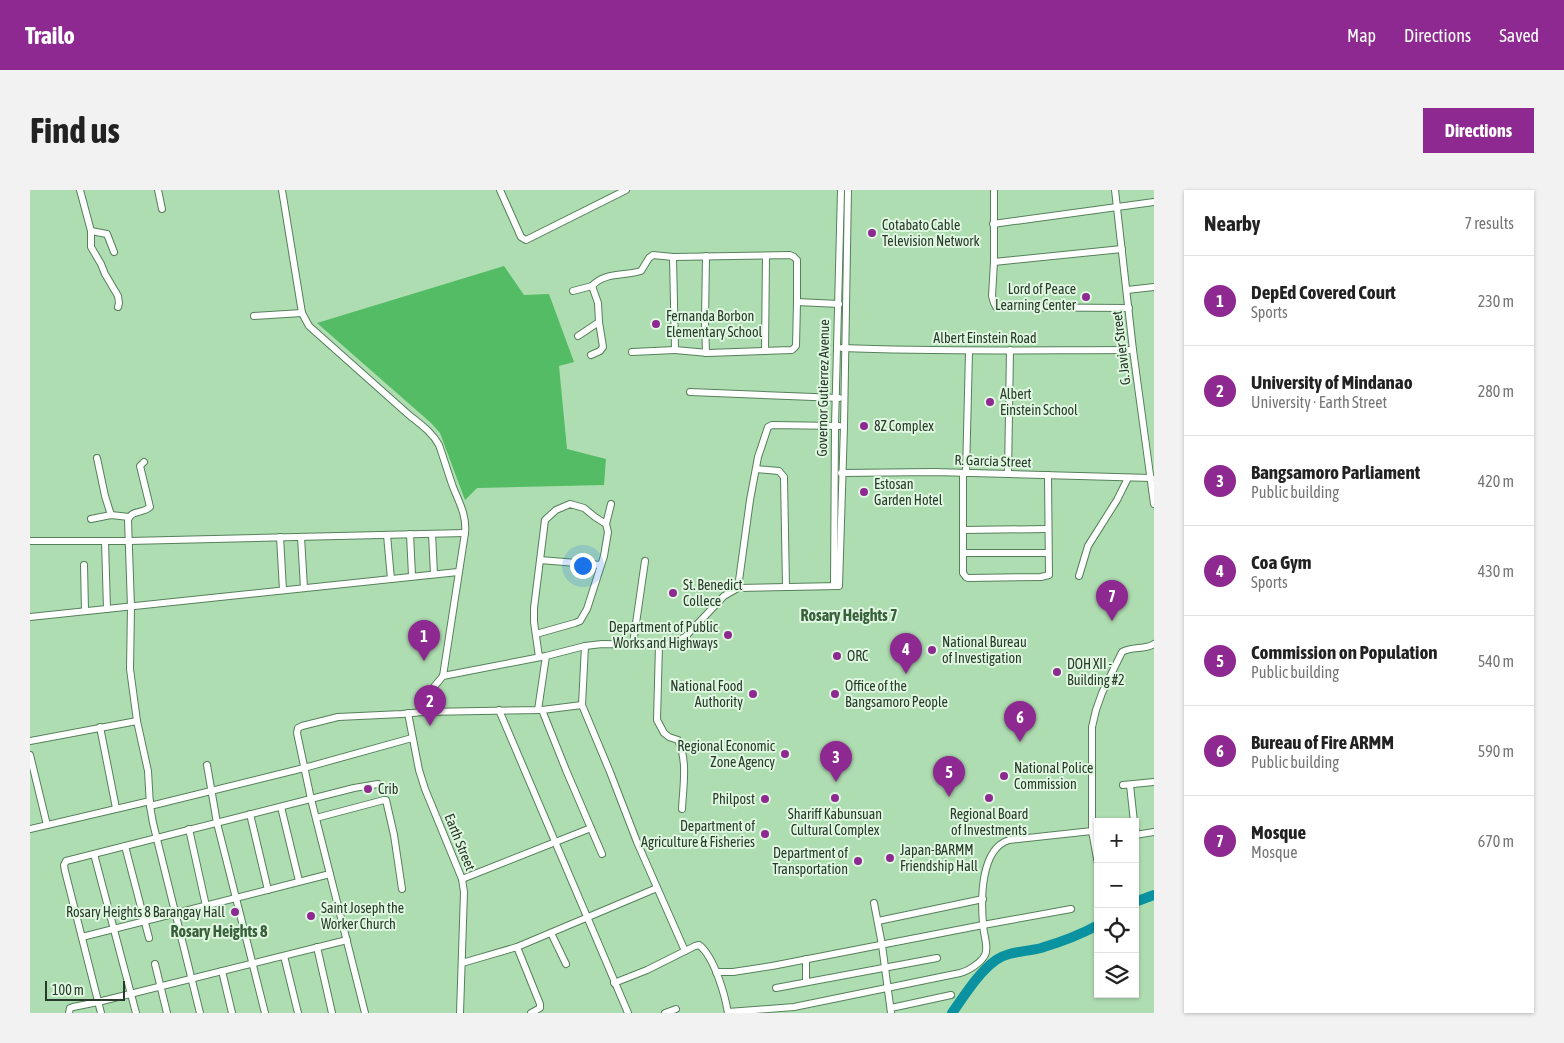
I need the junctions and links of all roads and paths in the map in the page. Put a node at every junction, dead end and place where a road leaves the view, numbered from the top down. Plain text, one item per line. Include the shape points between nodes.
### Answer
1 (80, 190) edge
2 (158, 190) edge
3 (282, 190) edge
4 (500, 190) edge
5 (626, 190) edge
6 (840, 190) edge
7 (848, 190) edge
8 (994, 190) edge
9 (1115, 190) edge
10 (1154, 202) edge
11 (1117, 208) junction
12 (162, 209) dead end
13 (993, 224) junction
14 (91, 231) junction
15 (1122, 249) junction
16 (114, 252) dead end
17 (673, 256) junction
18 (706, 256) junction
19 (766, 256) junction
20 (994, 262) junction
21 (592, 286) junction
22 (1154, 287) edge
23 (1127, 290) junction
24 (573, 291) dead end
25 (797, 302) junction
26 (837, 304) junction
27 (845, 304) junction
28 (118, 307) dead end
29 (1128, 308) junction
30 (302, 313) junction
31 (254, 316) dead end
32 (599, 322) junction
33 (578, 336) dead end
34 (836, 348) junction
35 (845, 348) junction
36 (675, 350) junction
37 (1010, 350) junction
38 (1133, 350) junction
39 (632, 352) dead end
40 (765, 352) junction
41 (969, 352) junction
42 (706, 353) junction
43 (591, 355) dead end
44 (690, 392) dead end
45 (836, 398) junction
46 (844, 398) junction
47 (835, 426) junction
48 (844, 426) junction
49 (97, 458) dead end
50 (144, 462) dead end
51 (756, 469) junction
52 (834, 473) junction
53 (843, 473) junction
54 (965, 473) junction
55 (1008, 474) junction
56 (1048, 475) junction
57 (1128, 478) junction
58 (1152, 481) edge
59 (611, 504) dead end
60 (1154, 504) edge
61 (111, 515) junction
62 (129, 517) junction
63 (91, 519) dead end
64 (606, 524) junction
65 (1048, 529) junction
66 (963, 530) junction
67 (465, 533) junction
68 (410, 534) junction
69 (432, 534) junction
70 (387, 535) junction
71 (280, 537) junction
72 (301, 537) junction
73 (30, 541) edge
74 (105, 541) junction
75 (129, 541) junction
76 (964, 553) junction
77 (1048, 553) junction
78 (540, 560) junction
79 (645, 561) dead end
80 (84, 565) dead end
81 (601, 565) junction
82 (458, 572) junction
83 (434, 574) junction
84 (412, 576) junction
85 (1079, 576) dead end
86 (391, 579) junction
87 (837, 586) junction
88 (786, 587) junction
89 (304, 588) junction
90 (738, 588) junction
91 (283, 590) junction
92 (131, 607) junction
93 (107, 609) junction
94 (85, 611) junction
95 (30, 617) edge
96 (536, 634) junction
97 (633, 644) junction
98 (1154, 644) edge
99 (659, 645) junction
100 (585, 646) junction
101 (546, 656) junction
102 (539, 657) junction
103 (443, 676) junction
104 (582, 705) junction
105 (499, 710) junction
106 (540, 710) junction
107 (423, 712) junction
108 (408, 713) junction
109 (136, 721) junction
110 (100, 727) junction
111 (412, 738) junction
112 (30, 741) edge
113 (30, 755) edge
114 (206, 765) dead end
115 (304, 768) junction
116 (1154, 782) edge
117 (378, 784) dead end
118 (210, 791) junction
119 (311, 799) junction
120 (150, 804) junction
121 (281, 807) junction
122 (116, 808) junction
123 (682, 809) dead end
124 (250, 814) junction
125 (316, 818) junction
126 (1133, 818) edge
127 (217, 823) junction
128 (47, 825) junction
129 (591, 828) junction
130 (30, 829) edge
131 (189, 830) junction
132 (1092, 831) junction
133 (1154, 832) edge
134 (1139, 834) edge
135 (1094, 835) edge
136 (157, 838) junction
137 (555, 842) junction
138 (125, 846) junction
139 (94, 854) junction
140 (602, 854) dead end
141 (330, 874) junction
142 (462, 878) junction
143 (299, 881) junction
144 (657, 888) junction
145 (402, 889) dead end
146 (268, 890) junction
147 (236, 899) junction
148 (982, 899) junction
149 (874, 903) dead end
150 (206, 906) junction
151 (1071, 909) dead end
152 (175, 914) junction
153 (588, 917) junction
154 (145, 921) junction
155 (878, 921) junction
156 (983, 924) junction
157 (114, 930) junction
158 (551, 932) junction
159 (82, 937) junction
160 (149, 938) dead end
161 (347, 940) junction
162 (882, 944) junction
163 (317, 947) junction
164 (517, 947) junction
165 (685, 951) junction
166 (284, 956) junction
167 (938, 958) dead end
168 (806, 959) junction
169 (252, 963) junction
170 (462, 963) junction
171 (156, 964) dead end
172 (566, 964) dead end
173 (885, 967) junction
174 (222, 971) junction
175 (716, 972) junction
176 (191, 979) junction
177 (806, 982) junction
178 (614, 983) junction
179 (161, 986) junction
180 (776, 988) dead end
181 (888, 988) junction
182 (131, 994) junction
183 (952, 995) dead end
184 (98, 1002) junction
185 (676, 1009) dead end
186 (891, 1010) edge
187 (728, 1012) edge
188 (69, 1013) edge
189 (101, 1013) edge
190 (136, 1013) edge
191 (167, 1013) edge
192 (200, 1013) edge
193 (232, 1013) edge
194 (265, 1013) edge
195 (298, 1013) edge
196 (332, 1013) edge
197 (365, 1013) edge
198 (460, 1013) edge
199 (531, 1013) edge
200 (628, 1013) edge
201 (665, 1013) edge

1 - 14 street
2 - 12 street
3 - 30 street
4 - 5 street via 521,238 526,240
6 - 26 street, Governor Gutierrez Avenue
7 - 27 street, Governor Gutierrez Avenue
8 - 13 street
9 - 11 street, G. Javier Street
10 - 11 street
11 - 13 street
11 - 15 street, G. Javier Street
13 - 20 street
14 - 16 street via 106,233
14 - 28 street via 91,247 120,300
15 - 20 street
15 - 23 street, G. Javier Street
17 - 18 street
17 - 21 street via 655,255 649,258 641,271 609,276
17 - 36 street
18 - 19 street
18 - 42 street
19 - 25 street via 790,255 796,259
19 - 40 street
20 - 29 street via 992,296 998,308
21 - 24 street
21 - 32 street via 598,303
22 - 23 street
23 - 29 street, G. Javier Street
25 - 26 street
25 - 40 street via 795,349
26 - 27 street
26 - 34 street, Governor Gutierrez Avenue
27 - 35 street, Governor Gutierrez Avenue
29 - 38 street, G. Javier Street
30 - 31 street
30 - 67 street via 309,326 423,426 440,445 464,514
32 - 33 street
32 - 43 street via 602,347
34 - 35 street, Albert Einstein Road
34 - 45 street, Governor Gutierrez Avenue
35 - 41 street, Albert Einstein Road
35 - 46 street, Governor Gutierrez Avenue
36 - 39 street
36 - 42 street
37 - 38 street, Albert Einstein Road
37 - 41 street, Albert Einstein Road
37 - 55 street
38 - 58 street, G. Javier Street
40 - 42 street
41 - 54 street
44 - 45 street
45 - 46 street
45 - 47 street, Governor Gutierrez Avenue
46 - 48 street, Governor Gutierrez Avenue
47 - 48 street
47 - 51 street via 770,425
47 - 52 street, Governor Gutierrez Avenue
48 - 53 street, Governor Gutierrez Avenue
49 - 61 street
50 - 62 street via 140,466 150,506
51 - 88 street via 779,471 784,477
51 - 90 street
52 - 53 street, R. Garcia Street
52 - 87 street, Governor Gutierrez Avenue
53 - 54 street, R. Garcia Street
53 - 87 street, Governor Gutierrez Avenue
54 - 55 street, R. Garcia Street
54 - 66 street
55 - 56 street, R. Garcia Street
56 - 57 street, R. Garcia Street
56 - 65 street
57 - 58 street, R. Garcia Street
57 - 85 street via 1088,546
58 - 60 street, G. Javier Street
59 - 64 street
61 - 62 street
61 - 63 street
62 - 75 street
64 - 78 street via 578,505 562,507 545,520
64 - 81 street via 608,532
65 - 66 street
65 - 77 street
66 - 76 street
67 - 69 street
67 - 82 street
68 - 69 street
68 - 70 street
68 - 84 street
69 - 83 street
70 - 72 street
70 - 86 street
71 - 72 street
71 - 75 street
71 - 91 street
72 - 89 street
73 - 74 street
74 - 75 street
74 - 93 street
75 - 92 street
76 - 77 street
76 - 77 street via 964,575 968,578 1047,576
78 - 81 street
78 - 96 street via 534,608
79 - 97 street
80 - 94 street
81 - 96 street via 580,621
82 - 83 street
82 - 103 street
83 - 84 street
84 - 86 street
86 - 89 street
87 - 88 street
88 - 90 street
89 - 91 street
90 - 99 street via 724,596 679,641
91 - 92 street
92 - 93 street
92 - 109 street via 130,669
93 - 94 street
94 - 95 street
96 - 102 street
97 - 99 street
97 - 100 street
98 - 132 street via 1122,652 1096,710 1092,727
99 - 123 street via 656,716 664,733 678,740 682,750
100 - 101 street
100 - 104 street
101 - 102 street
101 - 106 street
102 - 103 street
103 - 107 street via 433,688
104 - 106 street
104 - 144 street
105 - 106 street
105 - 107 street
105 - 137 street
106 - 129 street
107 - 108 street
108 - 111 street, Earth Street
108 - 115 street via 338,717 298,728
109 - 110 street
109 - 120 street via 148,771
110 - 112 street
110 - 122 street
111 - 115 street
111 - 142 street, Earth Street via 425,789
113 - 128 street
114 - 118 street
115 - 118 street
115 - 119 street
116 - 126 street via 1126,785
117 - 119 street
118 - 120 street
118 - 127 street
119 - 121 street
119 - 125 street
120 - 122 street
120 - 136 street
121 - 124 street
121 - 143 street
122 - 128 street
124 - 127 street
124 - 146 street
125 - 141 street
125 - 145 street via 386,800
127 - 131 street
127 - 147 street
128 - 130 street
129 - 137 street
129 - 140 street
131 - 136 street
131 - 150 street
132 - 135 street
132 - 148 street via 1003,842 985,871
133 - 134 street
136 - 138 street
136 - 152 street
137 - 142 street
137 - 153 street
138 - 139 street
138 - 154 street
139 - 157 street
139 - 159 street via 68,860 64,865
141 - 143 street
141 - 161 street
142 - 170 street, Earth Street
143 - 146 street
144 - 153 street
144 - 165 street
146 - 147 street
147 - 150 street
147 - 169 street
148 - 155 street
148 - 156 street
149 - 155 street
150 - 152 street
151 - 156 street
152 - 154 street
152 - 176 street
153 - 158 street
153 - 178 street
154 - 157 street
154 - 160 street
155 - 162 street
156 - 162 street
156 - 181 street via 985,955 965,971
157 - 159 street
157 - 182 street
158 - 164 street
158 - 172 street
159 - 184 street
161 - 163 street
161 - 197 street
162 - 168 street
162 - 173 street
163 - 166 street
163 - 196 street
164 - 170 street
164 - 199 street via 541,1006
165 - 175 street via 701,946
165 - 178 street
166 - 169 street
166 - 195 street
167 - 173 street
168 - 175 street
168 - 177 street
169 - 174 street
169 - 194 street
170 - 198 street, Earth Street
171 - 179 street
173 - 177 street
173 - 181 street
174 - 176 street
174 - 193 street
175 - 187 street
176 - 179 street
176 - 192 street
177 - 180 street
178 - 200 street
179 - 182 street
179 - 191 street
181 - 186 street
181 - 187 street via 794,1007
182 - 184 street
182 - 190 street
183 - 186 street
184 - 188 street via 70,1008
184 - 189 street
185 - 201 street

